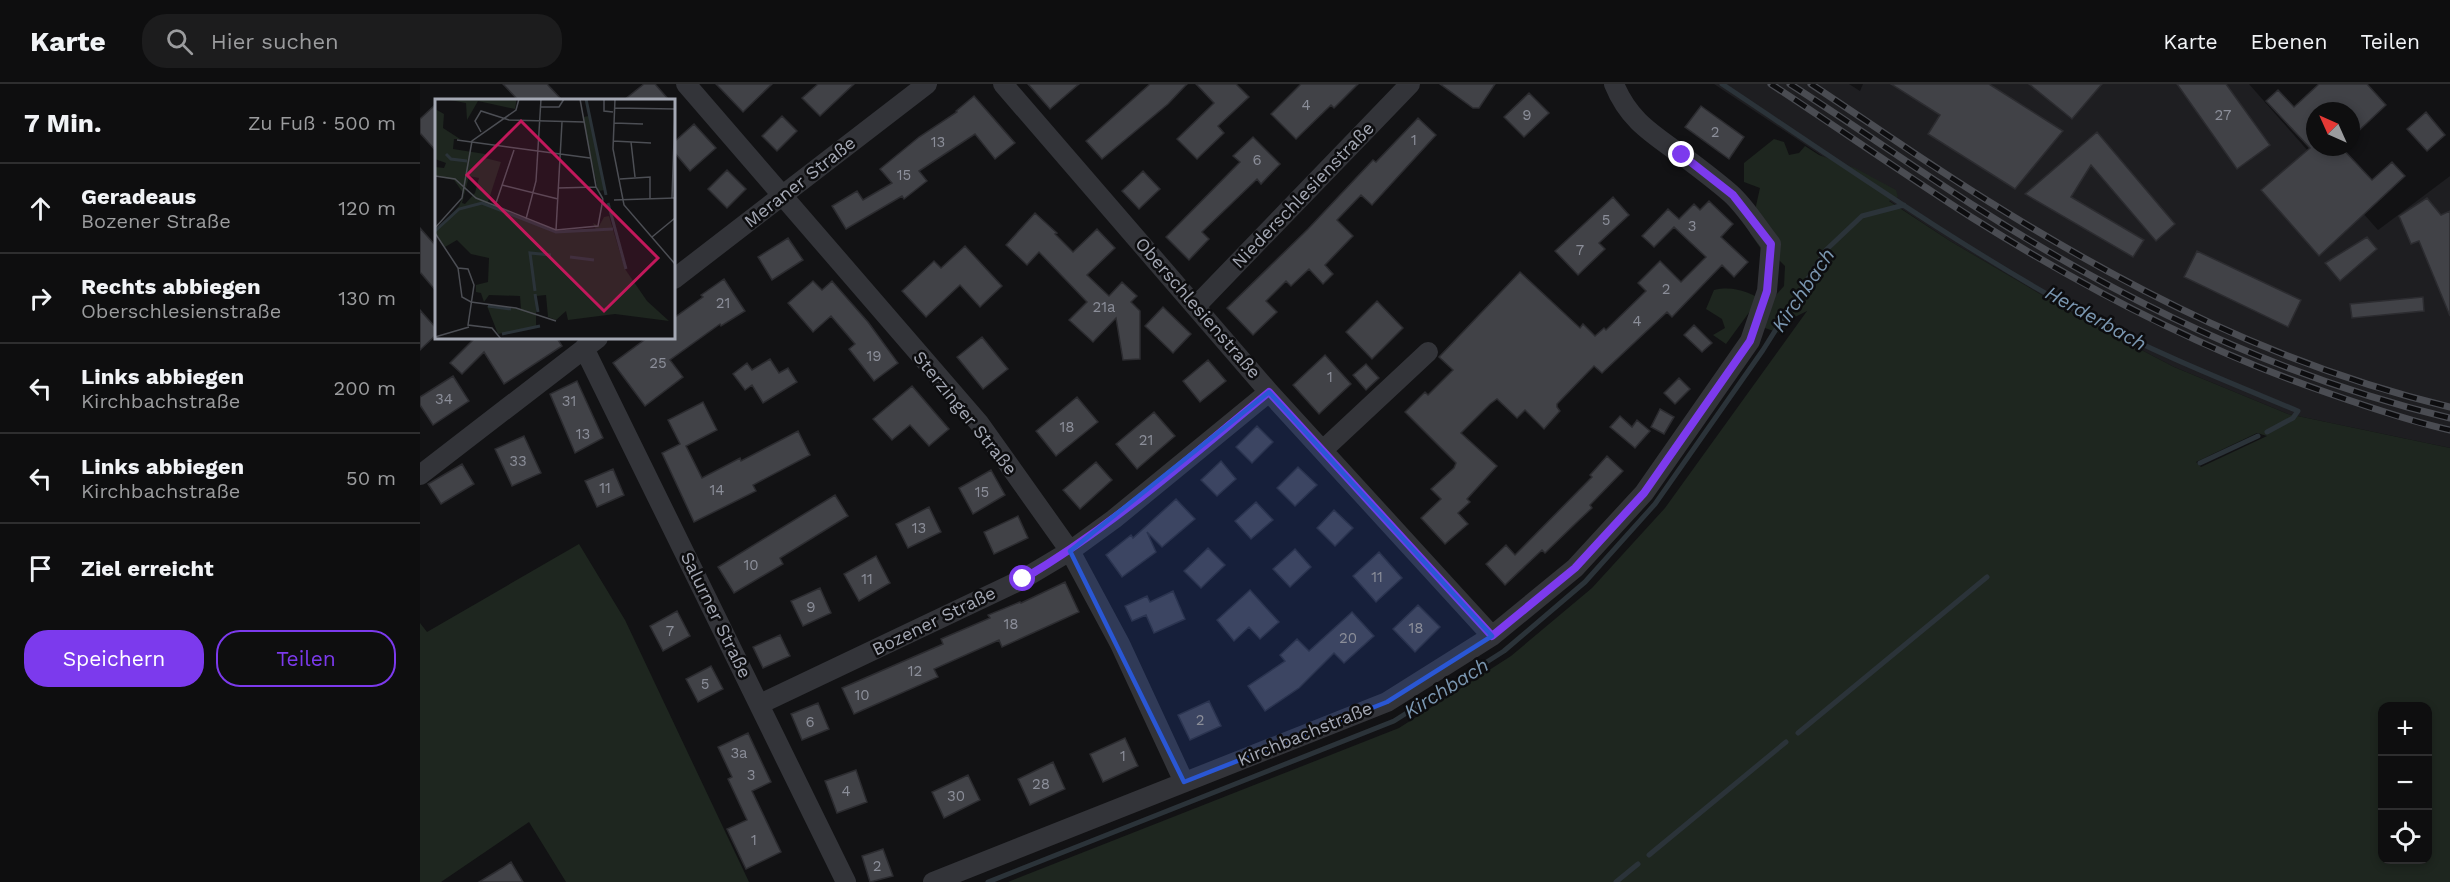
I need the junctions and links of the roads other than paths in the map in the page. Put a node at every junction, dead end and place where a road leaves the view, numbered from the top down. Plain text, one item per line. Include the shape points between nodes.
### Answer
1 (686, 84) edge
2 (927, 84) edge
3 (1003, 84) edge
4 (1410, 84) edge
5 (1614, 84) edge
6 (782, 196) junction
7 (675, 278) edge
8 (1196, 306) junction
9 (591, 343) edge
10 (1428, 352) dead end
11 (1269, 392) junction
12 (1323, 450) junction
13 (420, 475) edge
14 (1070, 551) junction
15 (1492, 636) junction
16 (760, 704) junction
17 (1184, 782) junction
18 (846, 882) edge
19 (933, 882) edge

1 - 6 street, Sterzinger Straße
2 - 6 street, Meraner Straße
3 - 8 street, Oberschlesienstraße
4 - 8 street, Niederschlesienstraße
5 - 15 street, Kirchbachstraße via 1634,118 1733,195 1771,244 1767,291 1750,341 1644,493 1575,568
6 - 7 street, Meraner Straße
6 - 14 street, Sterzinger Straße via 979,423
8 - 11 street, Oberschlesienstraße
9 - 13 street
9 - 16 street, Salurner Straße
10 - 12 street
11 - 12 street, Oberschlesienstraße
11 - 14 street, Bozener Straße
12 - 15 street, Oberschlesienstraße
14 - 16 street, Bozener Straße via 1023,579
14 - 17 street, Sterzinger Straße via 1120,644
15 - 17 street, Kirchbachstraße via 1387,702
16 - 18 street, Salurner Straße
17 - 19 street, Kirchbachstraße

